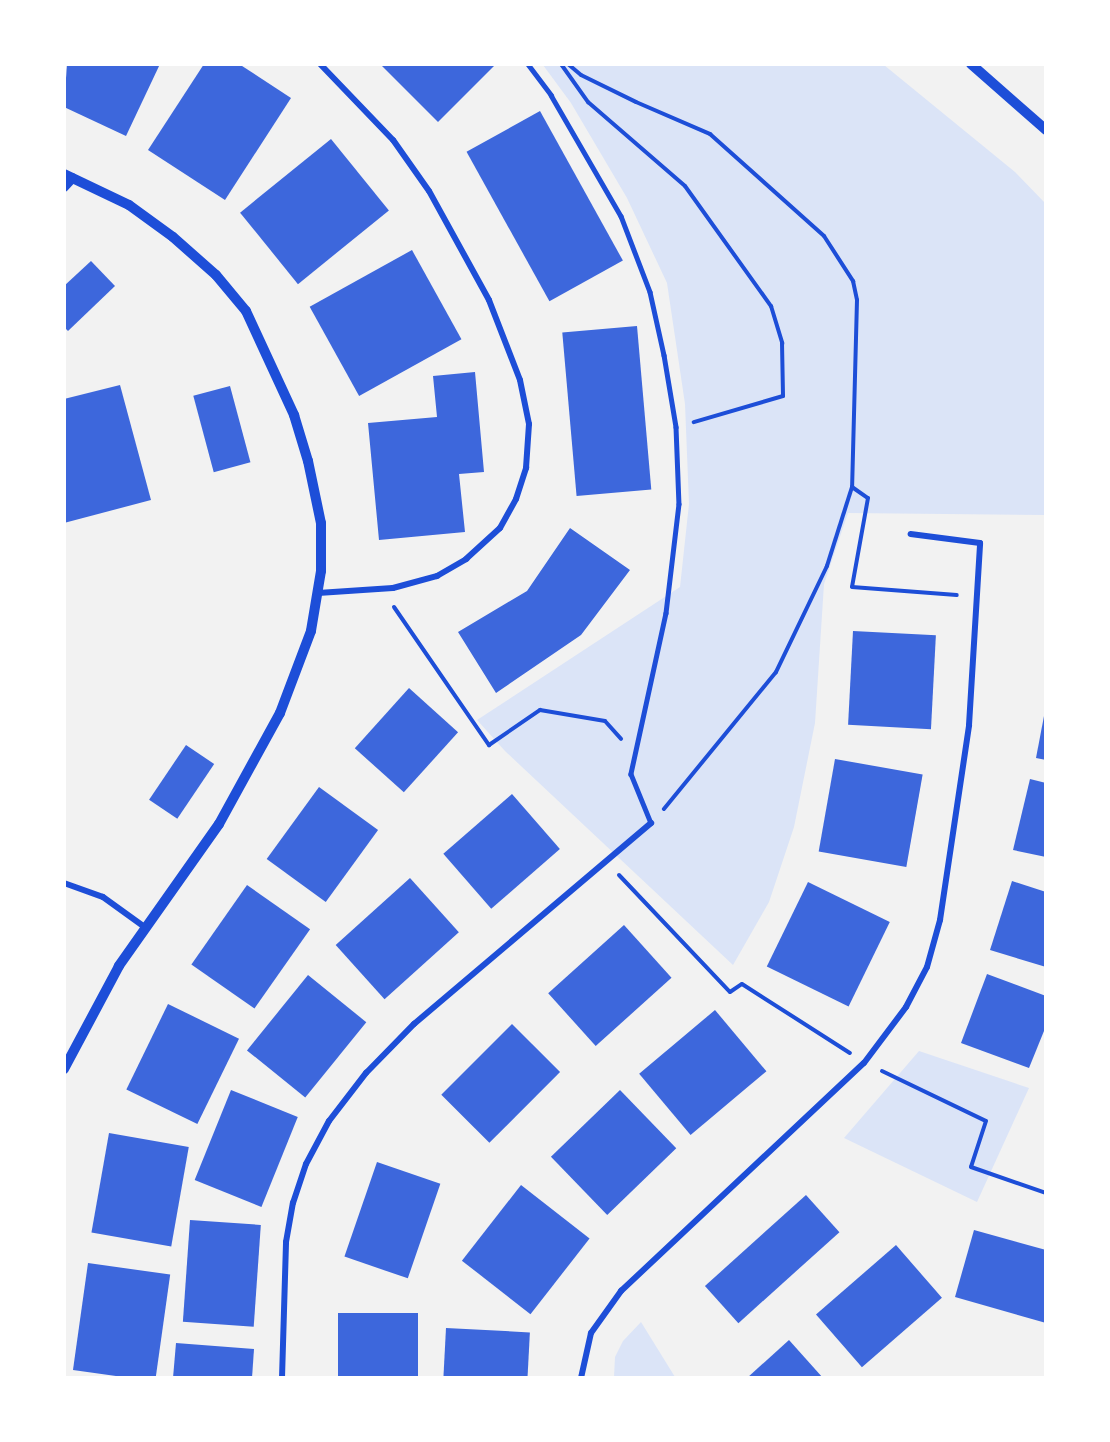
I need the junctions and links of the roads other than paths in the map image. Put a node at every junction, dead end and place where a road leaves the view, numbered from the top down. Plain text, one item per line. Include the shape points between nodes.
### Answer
1 (320, 64) edge
2 (528, 64) edge
3 (971, 64) edge
4 (1046, 130) edge
5 (68, 176) edge
6 (64, 187) edge
7 (911, 534) dead end
8 (318, 593) junction
9 (651, 823) joint
10 (64, 883) edge
11 (146, 928) junction
12 (64, 1069) edge
13 (282, 1377) edge
14 (581, 1377) edge

1 - 8 street via 393,140 441,211 493,309 520,380 529,424 526,468 516,499 500,528 466,559 436,576 382,589
2 - 9 lane via 551,95 621,216 650,292 676,427 678,515 666,613 631,774
3 - 4 street
5 - 6 street
5 - 8 street via 129,205 173,237 216,275 246,311 294,415 308,460 321,523
7 - 14 street via 980,543 969,725 940,920 927,967 906,1007 864,1063 621,1291 591,1333
8 - 11 street via 299,670 280,713 219,824
9 - 13 street via 414,1024 366,1073 329,1121 306,1164 293,1203 286,1242
10 - 11 street via 103,897
11 - 12 street via 97,1002

